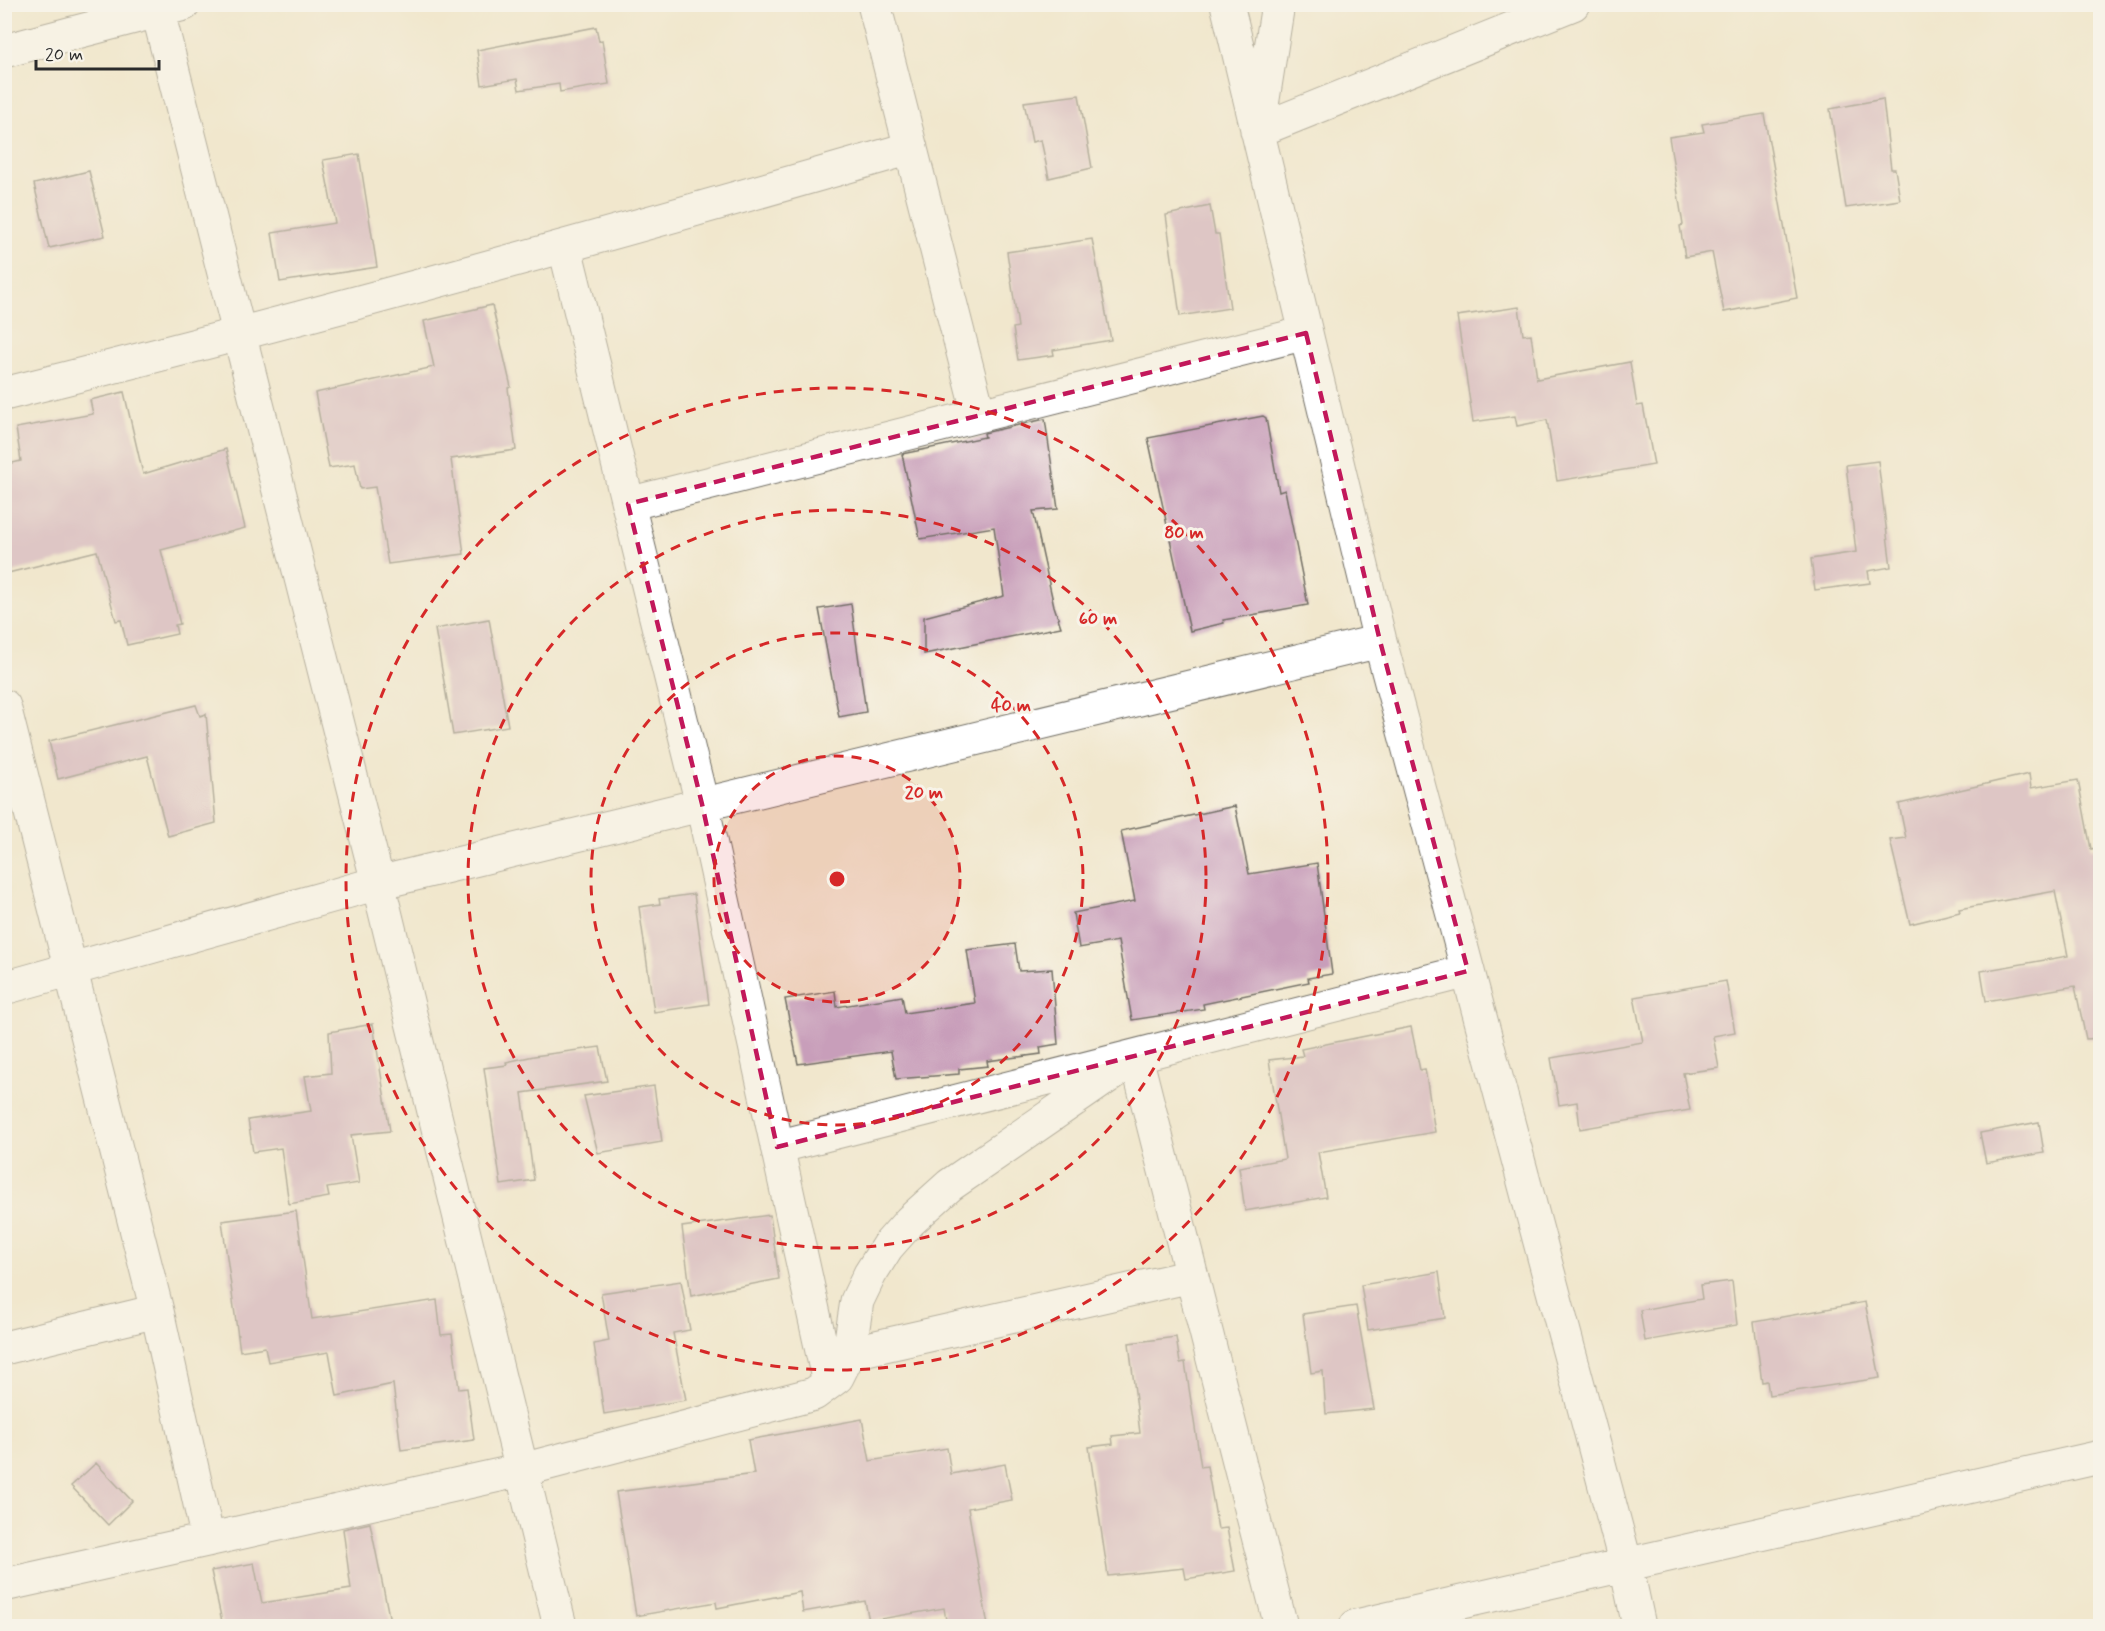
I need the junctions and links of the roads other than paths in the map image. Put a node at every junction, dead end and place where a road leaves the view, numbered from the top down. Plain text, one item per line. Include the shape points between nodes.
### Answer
1 (874, 4) edge
2 (1227, 4) edge
3 (1278, 4) edge
4 (1573, 4) edge
5 (166, 7) edge
6 (4, 51) edge
7 (1257, 131) junction
8 (911, 148) junction
9 (565, 248) junction
10 (1306, 333) junction
11 (239, 336) junction
12 (4, 394) edge
13 (979, 416) junction
14 (628, 504) junction
15 (1380, 641) junction
16 (4, 706) edge
17 (702, 804) junction
18 (378, 883) junction
19 (73, 970) junction
20 (1468, 971) junction
21 (4, 988) edge
22 (1136, 1057) junction
23 (777, 1147) junction
24 (1192, 1276) junction
25 (157, 1311) junction
26 (4, 1348) edge
27 (849, 1353) junction
28 (829, 1383) junction
29 (2100, 1457) edge
30 (522, 1470) junction
31 (207, 1540) junction
32 (1626, 1565) junction
33 (4, 1585) edge
34 (560, 1626) edge
35 (1281, 1626) edge
36 (1356, 1626) edge
37 (1639, 1626) edge

1 - 8 street
2 - 7 street
3 - 7 street
4 - 7 street
5 - 6 street
5 - 11 street
7 - 10 street
8 - 9 street
8 - 13 street
9 - 11 street
9 - 14 street
10 - 13 street
10 - 15 street
11 - 12 street
11 - 18 street
13 - 14 street
14 - 17 street
15 - 17 street
15 - 20 street
16 - 19 street
17 - 18 street
17 - 23 street
18 - 19 street
18 - 30 street
19 - 21 street
19 - 25 street
20 - 22 street
20 - 32 street
22 - 23 street
22 - 24 street
22 - 27 street via 950,1185 910,1221 887,1247 857,1301
23 - 28 street
24 - 27 street
24 - 35 street
25 - 26 street
25 - 31 street
27 - 28 street via 837,1377
28 - 30 street via 814,1394
29 - 32 street
30 - 31 street
30 - 34 street
31 - 33 street
32 - 36 street
32 - 37 street

